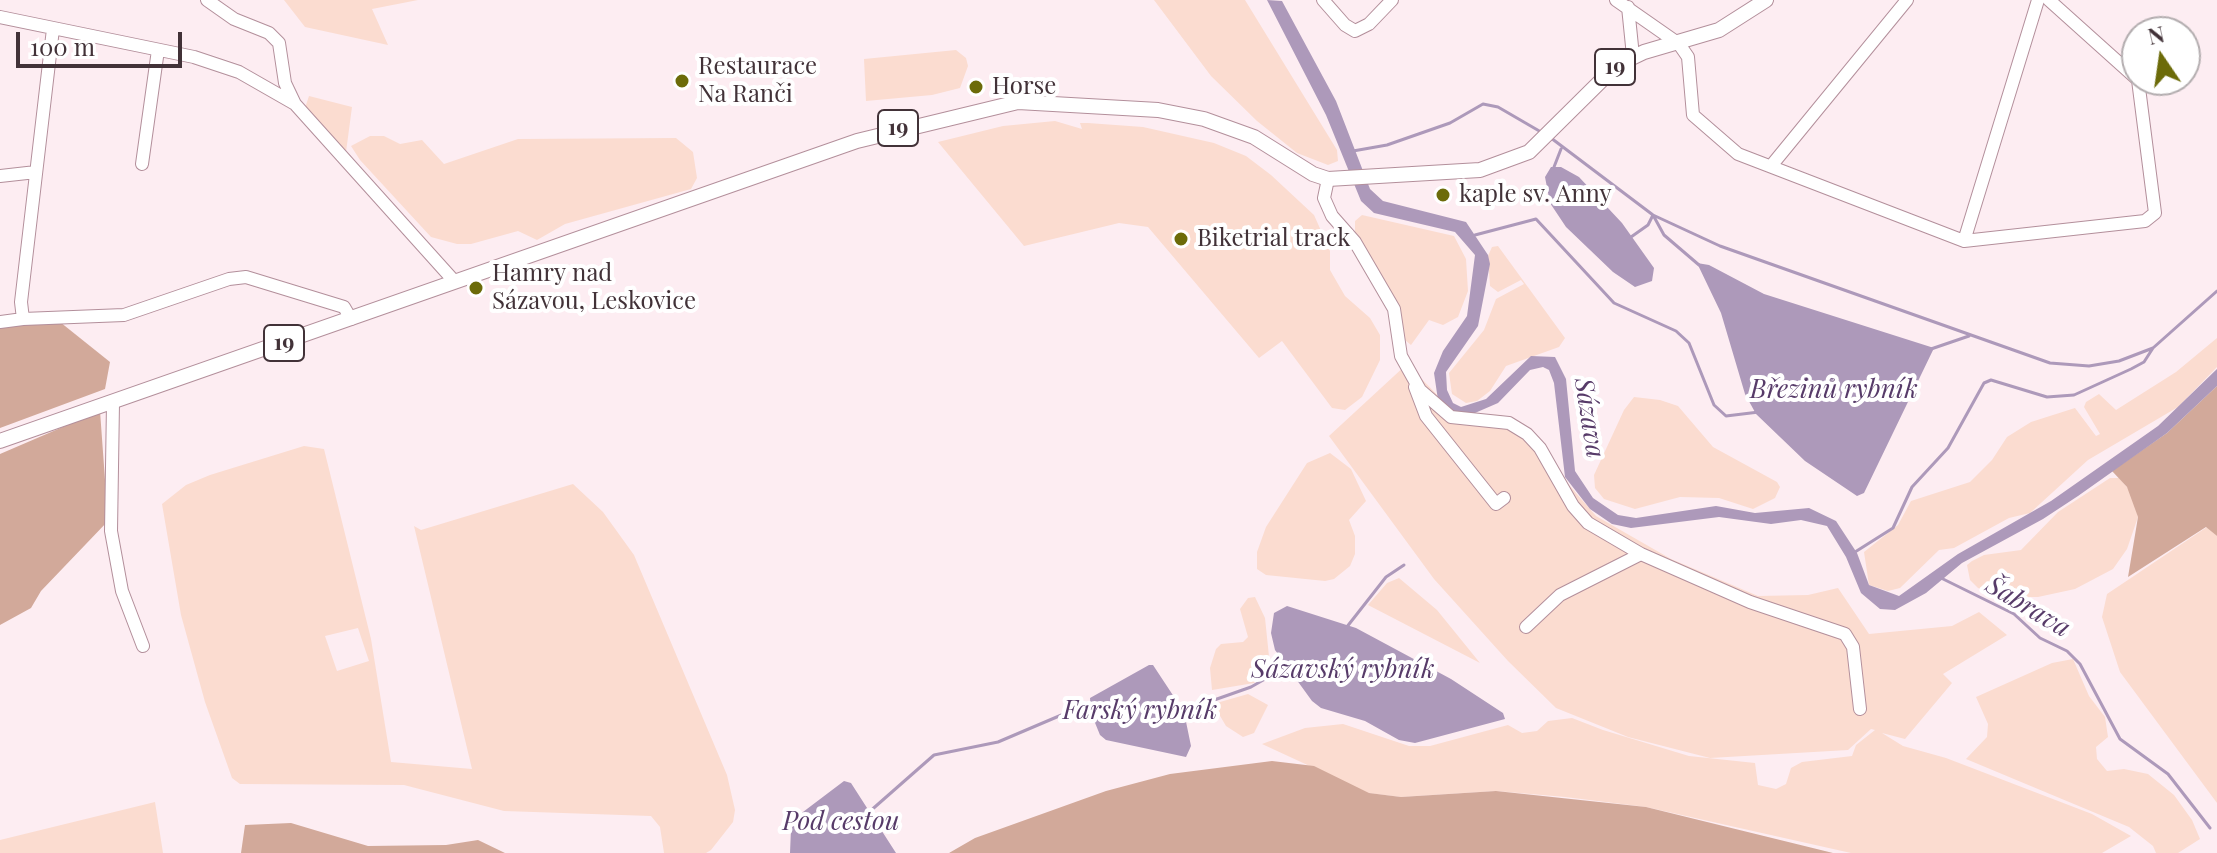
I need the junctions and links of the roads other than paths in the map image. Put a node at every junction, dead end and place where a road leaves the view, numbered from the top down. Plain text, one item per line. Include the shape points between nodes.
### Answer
1 (207, 0) edge
2 (1323, 0) edge
3 (1392, 0) edge
4 (1616, 0) edge
5 (1766, 0) edge
6 (1907, 0) edge
7 (2038, 0) edge
8 (2049, 0) edge
9 (1627, 5) edge
10 (0, 17) edge
11 (53, 29) junction
12 (1679, 44) junction
13 (158, 50) junction
14 (1633, 56) junction
15 (2121, 65) edge
16 (2139, 96) edge
17 (295, 104) junction
18 (142, 164) dead end
19 (1771, 166) junction
20 (36, 172) junction
21 (0, 176) edge
22 (1328, 179) junction
23 (1964, 241) junction
24 (455, 282) junction
25 (23, 319) junction
26 (351, 319) junction
27 (0, 322) edge
28 (1412, 380) junction
29 (113, 403) junction
30 (0, 441) edge
31 (1504, 498) dead end
32 (1641, 554) junction
33 (1526, 627) dead end
34 (143, 646) dead end
35 (1860, 709) dead end

1 - 17 street via 279,43 285,83
2 - 3 street via 1355,31
4 - 9 street
5 - 12 main road, 19 via 1719,30
6 - 19 street
7 - 23 street
8 - 15 street
9 - 12 street
9 - 14 street
10 - 11 street
11 - 13 street
11 - 20 street
12 - 14 main road, 19
12 - 19 street via 1688,57 1693,115 1738,154
13 - 17 street via 239,72
13 - 18 street
14 - 22 main road, 19 via 1591,89 1547,137 1508,162 1480,170
16 - 23 street via 2155,213 2145,221
17 - 24 street
19 - 23 street
20 - 21 street
20 - 25 street
22 - 24 main road, 19 via 1254,137 1204,119 1158,110 1018,102 857,141
22 - 28 street via 1324,198 1394,309 1401,356
24 - 26 main road, 19
25 - 26 street via 124,315 246,277 344,307
25 - 27 street
26 - 29 main road, 19
28 - 31 street via 1426,416 1496,504
28 - 32 street via 1451,417 1509,423 1527,434 1588,523
29 - 30 main road, 19
29 - 34 street via 111,531 122,591
32 - 33 street via 1560,595
32 - 35 street via 1750,602 1845,634 1853,647

